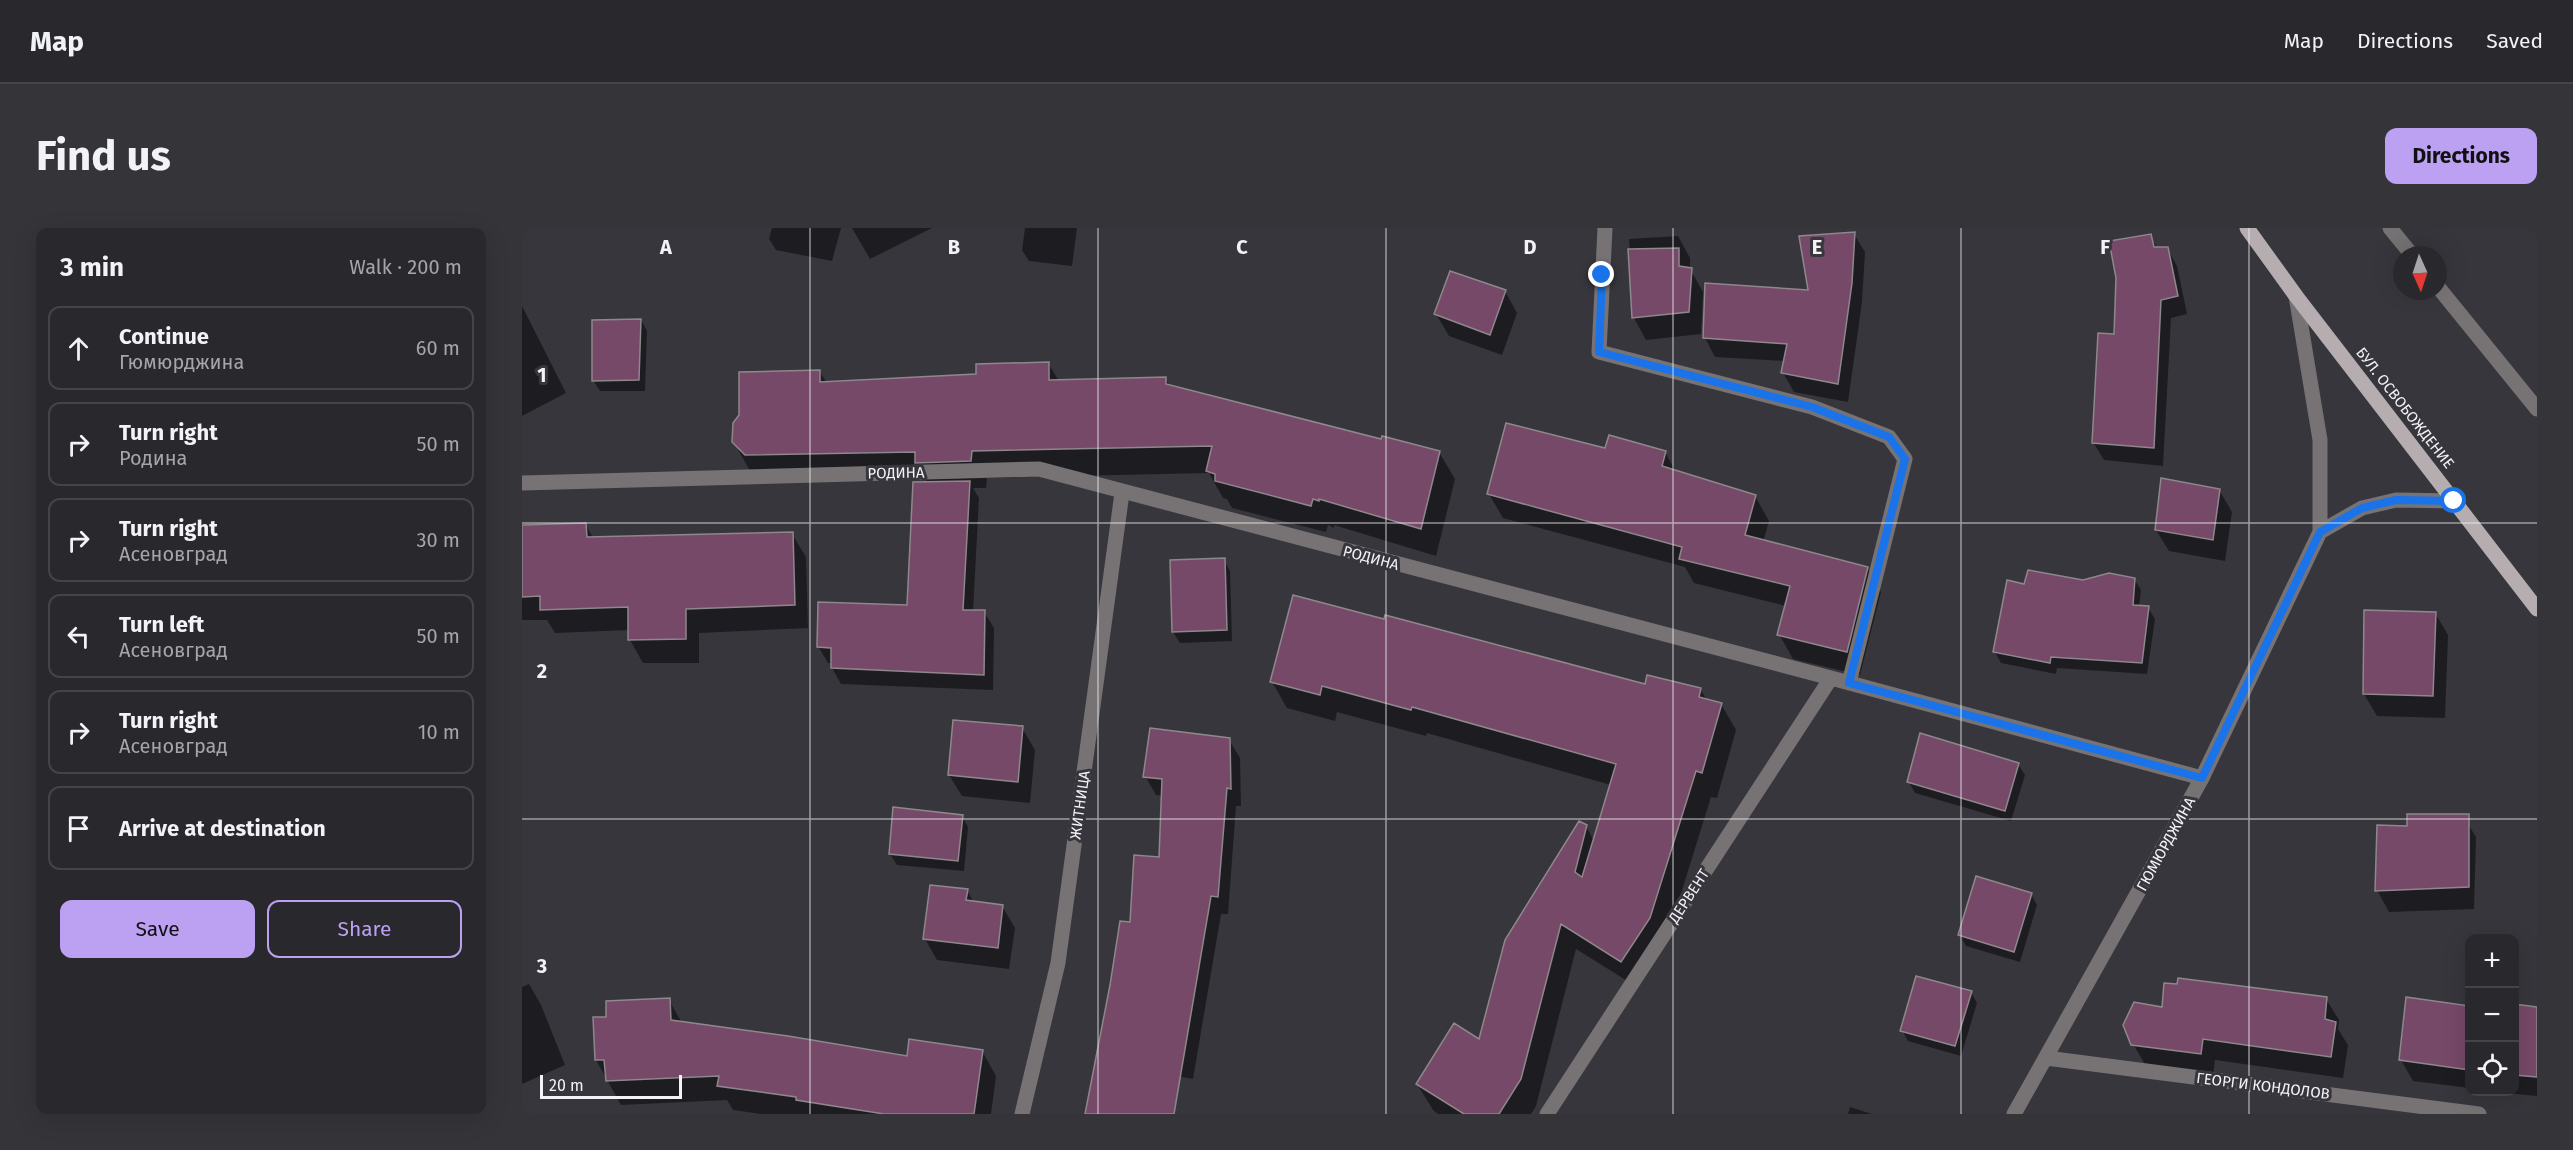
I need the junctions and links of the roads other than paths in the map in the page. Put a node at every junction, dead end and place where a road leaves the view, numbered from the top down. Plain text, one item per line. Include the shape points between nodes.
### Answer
1 (1605, 228) edge
2 (2247, 228) edge
3 (2390, 228) edge
4 (2405, 246) edge
5 (2296, 296) junction
6 (2447, 298) edge
7 (2537, 410) edge
8 (522, 483) edge
9 (1122, 493) junction
10 (2454, 501) junction
11 (2320, 532) junction
12 (2537, 609) edge
13 (1831, 678) junction
14 (1849, 683) junction
15 (2202, 778) junction
16 (2046, 1058) junction
17 (1022, 1114) edge
18 (1547, 1114) edge
19 (2014, 1114) edge
20 (2479, 1114) edge

1 - 14 street via 1599,352 1812,407 1889,437 1905,459
2 - 5 main road, БУЛ. ОСВОБОЖДЕНИЕ
3 - 4 street
5 - 10 main road, БУЛ. ОСВОБОЖДЕНИЕ
5 - 11 street via 2320,440
6 - 7 street
8 - 9 street, РОДИНА via 1039,469
9 - 13 street, РОДИНА
9 - 17 street, ЖИТНИЦА via 1058,963
10 - 11 street via 2396,500 2362,508
10 - 12 main road, БУЛ. ОСВОБОЖДЕНИЕ
11 - 15 street, ГЮМЮРДЖИНА
13 - 14 street, РОДИНА
13 - 18 street, ДЕРВЕНТ
14 - 15 street, РОДИНА
15 - 16 street, ГЮМЮРДЖИНА
16 - 19 street, ГЮМЮРДЖИНА
16 - 20 street, ГЕОРГИ КОНДОЛОВ

